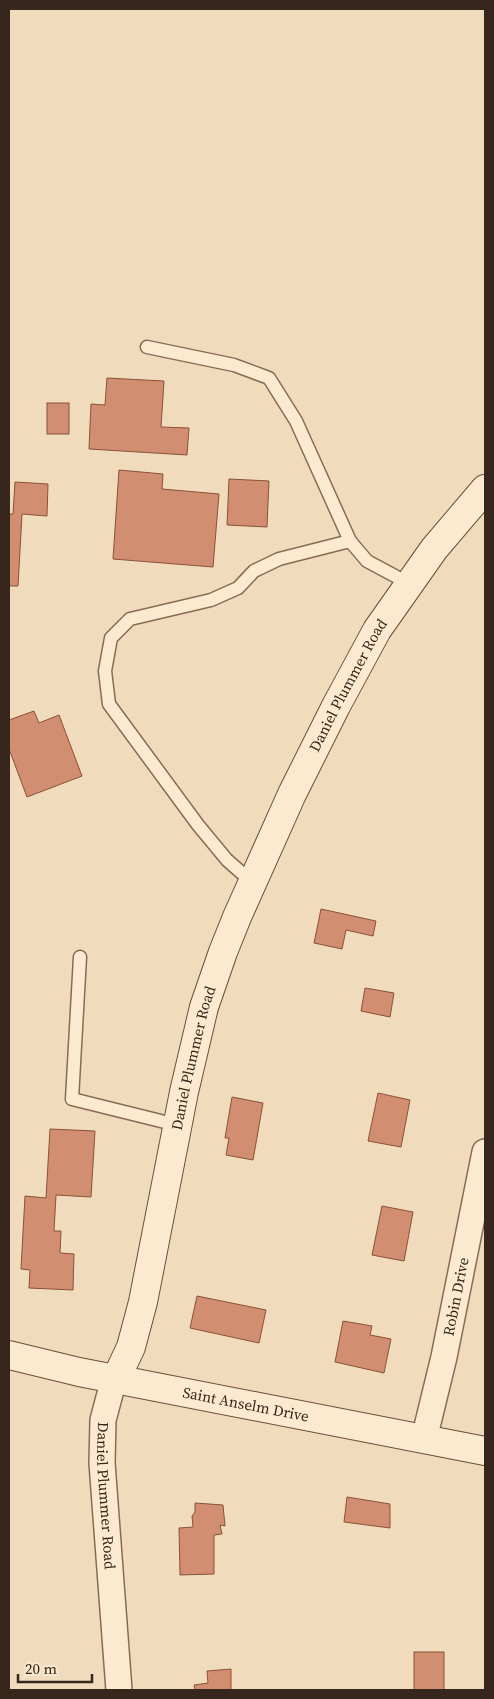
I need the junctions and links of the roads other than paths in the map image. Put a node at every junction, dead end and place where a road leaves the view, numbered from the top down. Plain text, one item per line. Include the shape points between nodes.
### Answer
1 (147, 347) dead end
2 (485, 489) edge
3 (350, 540) junction
4 (408, 583) junction
5 (252, 882) junction
6 (80, 957) dead end
7 (177, 1125) junction
8 (485, 1152) edge
9 (9, 1355) edge
10 (116, 1379) junction
11 (424, 1439) junction
12 (485, 1451) edge
13 (119, 1690) edge

1 - 3 lane via 234,364 269,378 296,421
2 - 4 street, Daniel Plummer Road
3 - 4 lane via 367,562
3 - 5 lane via 279,559 254,572 238,588 211,600 130,619 111,638 105,671 108,704 198,825 227,860
4 - 5 street, Daniel Plummer Road via 377,630 336,706
5 - 7 street, Daniel Plummer Road via 204,1007
6 - 7 lane via 72,1099
7 - 10 street, Daniel Plummer Road via 143,1302 131,1346
8 - 11 street, Robin Drive via 444,1357
9 - 10 street, Saint Anselm Drive
10 - 11 street, Saint Anselm Drive
10 - 13 street, Daniel Plummer Road via 103,1420 102,1463
11 - 12 street, Saint Anselm Drive

